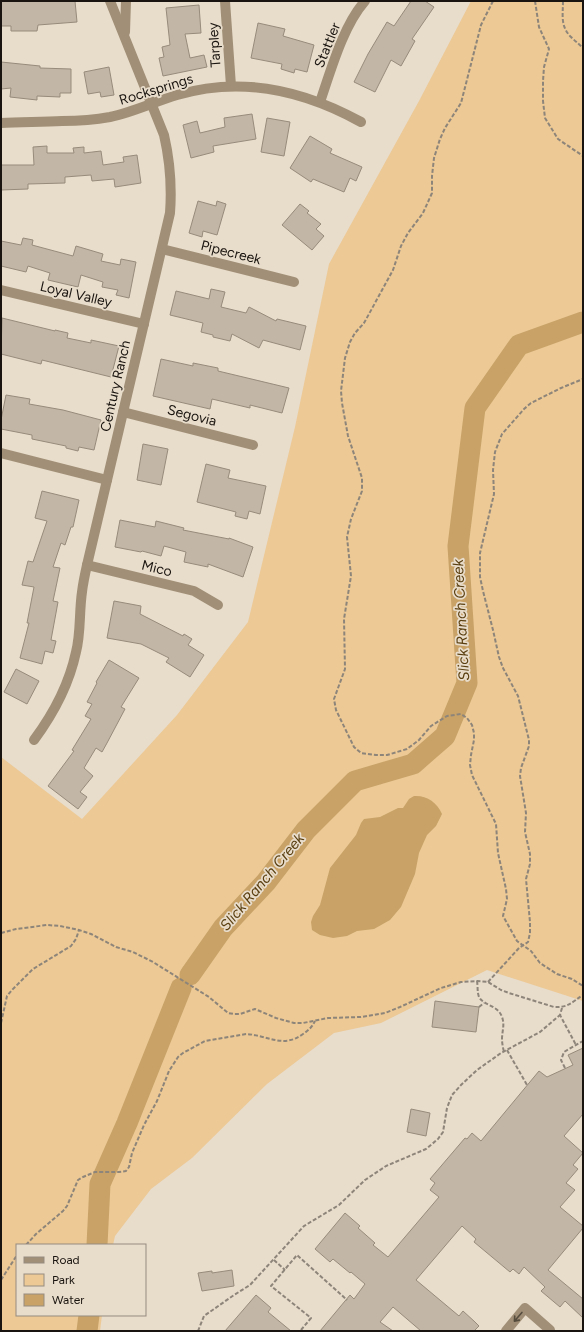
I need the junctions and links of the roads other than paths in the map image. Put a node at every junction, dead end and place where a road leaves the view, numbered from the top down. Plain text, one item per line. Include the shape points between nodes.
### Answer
1 (110, 1) edge
2 (126, 1) edge
3 (225, 1) edge
4 (365, 1) edge
5 (124, 36) junction
6 (231, 86) junction
7 (320, 102) junction
8 (152, 103) junction
9 (361, 122) dead end
10 (1, 123) edge
11 (162, 249) junction
12 (294, 282) dead end
13 (1, 290) edge
14 (144, 324) junction
15 (123, 412) junction
16 (253, 445) dead end
17 (1, 453) edge
18 (107, 480) junction
19 (87, 565) junction
20 (218, 605) dead end
21 (34, 740) dead end
22 (506, 1331) edge
23 (549, 1331) edge

1 - 5 street, Century Ranch
2 - 5 street, Century Ranch
3 - 6 street, Tarpley
4 - 7 street, Stattler via 345,34
5 - 8 street, Century Ranch
6 - 7 street, Rocksprings via 271,89
6 - 8 street, Rocksprings via 198,90
7 - 9 street, Rocksprings
8 - 10 street, Rocksprings via 129,112 90,120
8 - 11 street, Century Ranch via 164,135 171,174 170,213
11 - 12 street, Pipecreek
11 - 14 street, Century Ranch
13 - 14 street, Loyal Valley
14 - 15 street, Century Ranch
15 - 16 street, Segovia
15 - 18 street, Century Ranch
17 - 18 street
18 - 19 street, Century Ranch
19 - 20 street, Mico via 194,591
19 - 21 street, Century Ranch via 78,644 73,664 57,705
23 -> 22 street via 525,1308

